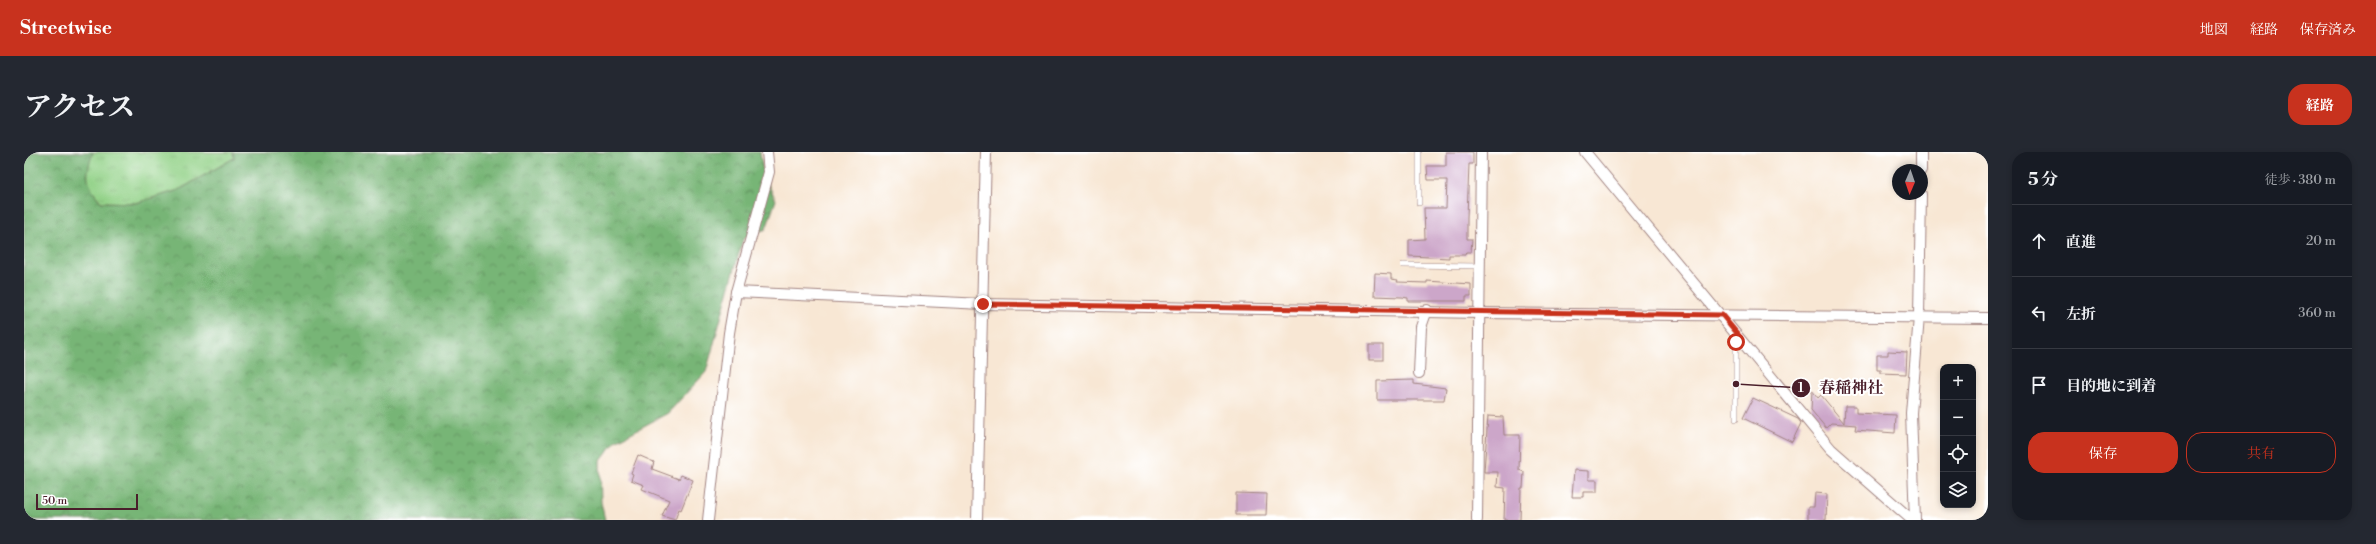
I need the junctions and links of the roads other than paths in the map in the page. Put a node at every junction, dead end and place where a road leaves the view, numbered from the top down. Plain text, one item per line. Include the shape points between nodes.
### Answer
1 (767, 152) edge
2 (986, 152) edge
3 (1419, 152) edge
4 (1480, 152) edge
5 (1585, 152) edge
6 (1922, 152) edge
7 (1921, 164) edge
8 (1921, 200) edge
9 (1419, 203) dead end
10 (1403, 265) dead end
11 (1479, 266) junction
12 (736, 292) junction
13 (983, 304) junction
14 (1427, 310) junction
15 (1480, 313) junction
16 (1722, 315) junction
17 (1919, 317) junction
18 (1988, 318) edge
19 (1741, 338) junction
20 (1419, 373) dead end
21 (1736, 419) dead end
22 (708, 520) edge
23 (977, 520) edge
24 (1477, 520) edge
25 (1914, 520) edge

1 - 12 street via 769,172
2 - 13 street
3 - 9 lane
4 - 11 street
5 - 16 street
6 - 7 street
8 - 17 street
10 - 11 lane
11 - 15 street
12 - 13 street
12 - 22 street
13 - 14 street
13 - 23 street
14 - 15 street
14 - 20 street via 1421,327
15 - 16 street
15 - 24 street
16 - 17 street
16 - 19 street
17 - 18 street
17 - 25 street via 1911,413
19 - 21 lane via 1736,342
19 - 25 street via 1831,449

